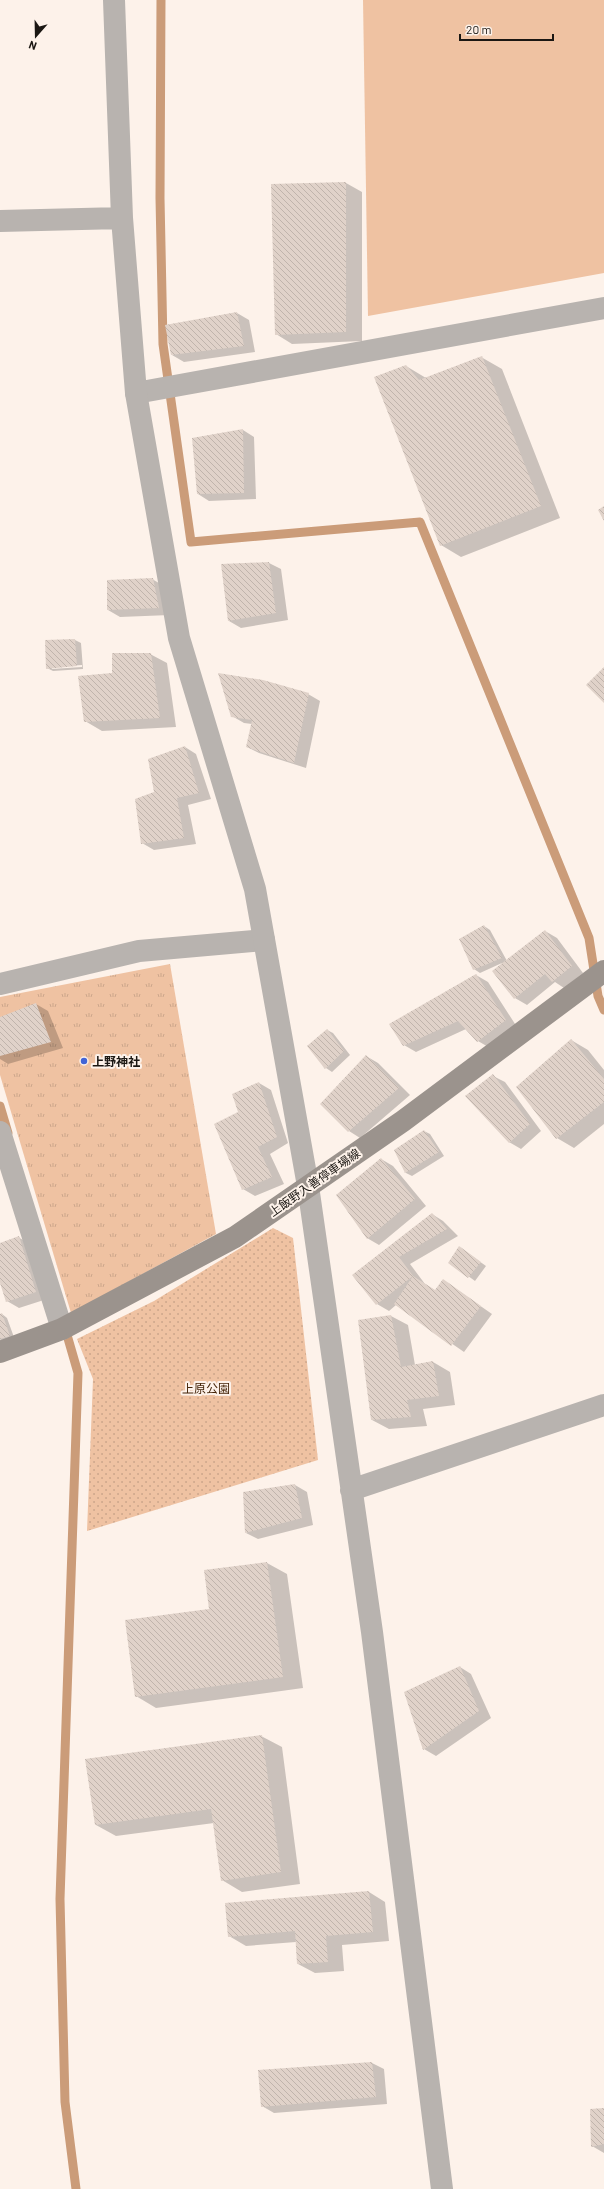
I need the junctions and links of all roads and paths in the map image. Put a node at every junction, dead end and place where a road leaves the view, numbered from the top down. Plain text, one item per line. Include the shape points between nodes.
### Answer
1 (114, 0) edge
2 (122, 218) junction
3 (0, 221) edge
4 (604, 308) edge
5 (136, 393) junction
6 (264, 940) junction
7 (604, 971) edge
8 (0, 984) edge
9 (0, 1132) edge
10 (308, 1186) junction
11 (62, 1329) junction
12 (0, 1352) edge
13 (604, 1405) edge
14 (351, 1490) junction
15 (442, 2189) edge

1 - 2 street
2 - 3 street
2 - 5 street
4 - 5 street
5 - 6 street via 179,638 255,889
6 - 8 street via 138,951
6 - 10 street
7 - 10 main road, 上飯野入善停車場線 via 403,1121
9 - 11 street
10 - 11 main road, 上飯野入善停車場線 via 235,1237
10 - 14 street
11 - 12 main road, 上飯野入善停車場線
13 - 14 street
14 - 15 street via 372,1632

